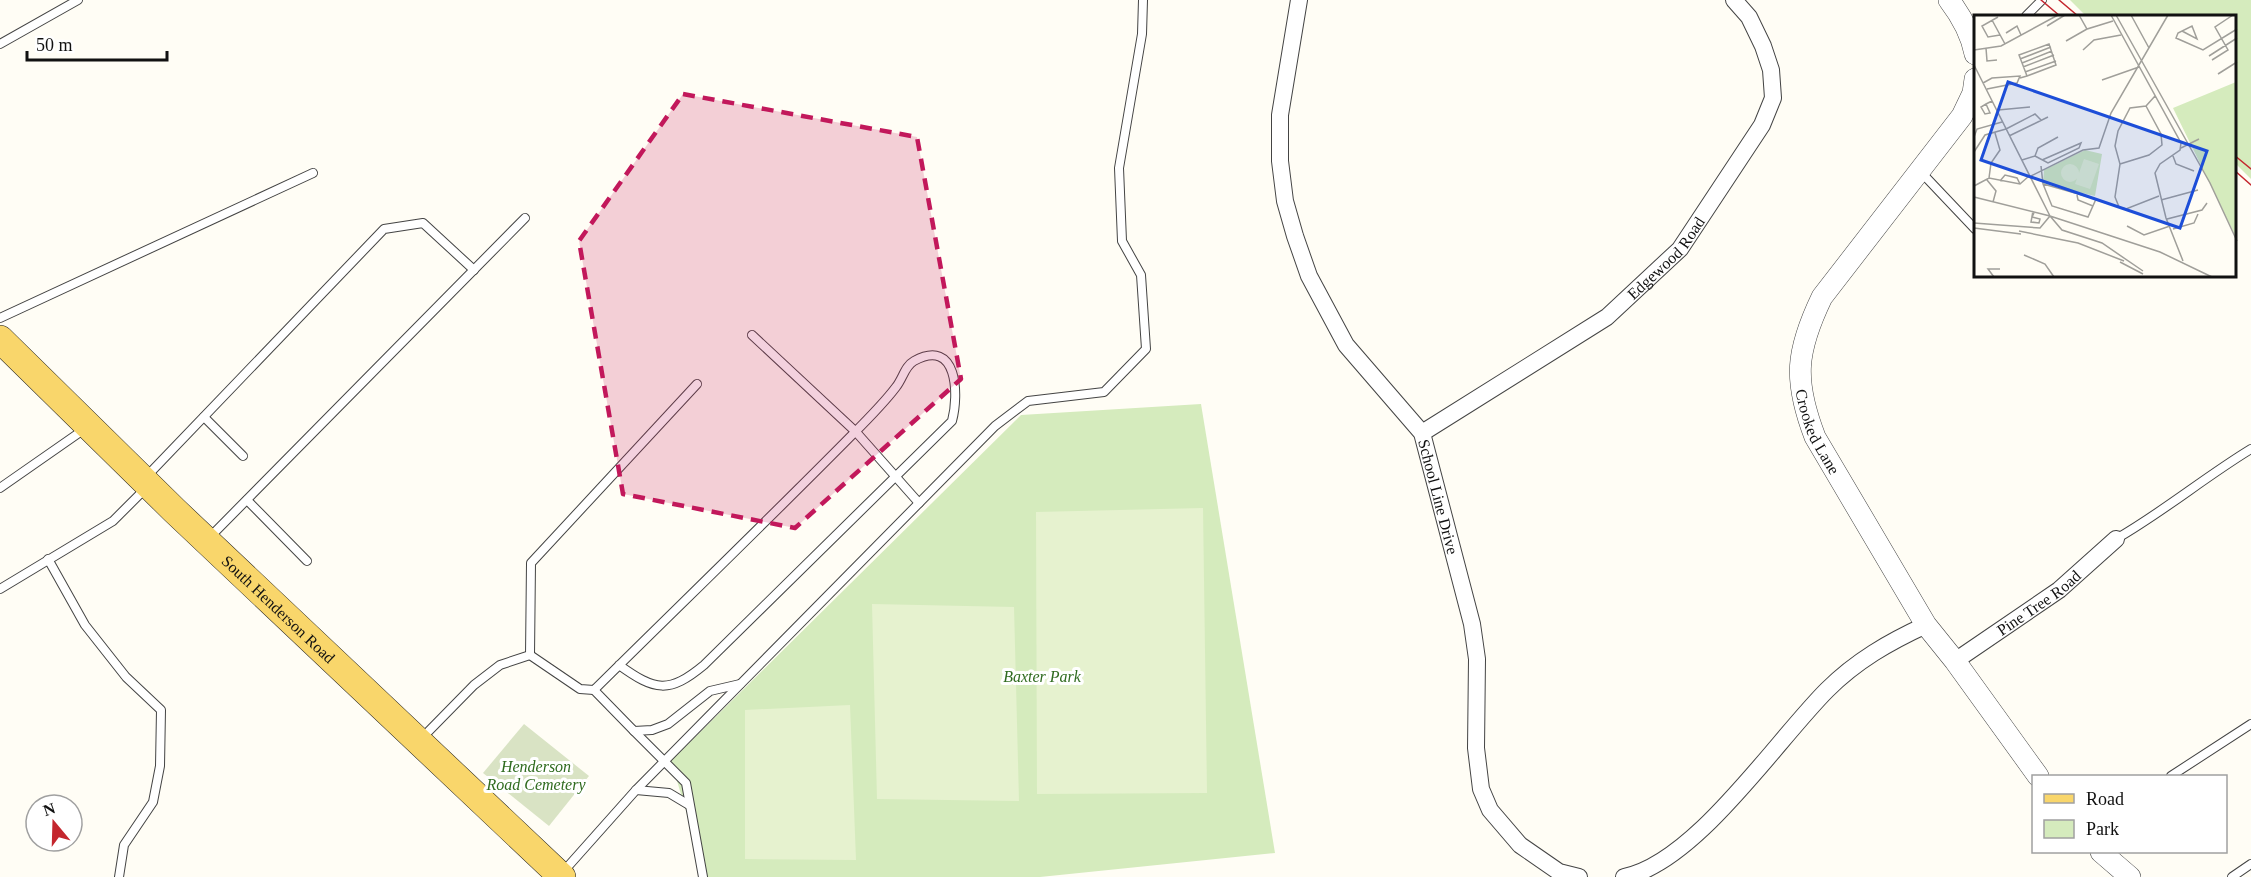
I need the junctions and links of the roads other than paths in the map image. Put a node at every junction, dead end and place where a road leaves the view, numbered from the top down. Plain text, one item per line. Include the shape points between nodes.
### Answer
1 (78, 0) edge
2 (1143, 0) edge
3 (1299, 0) edge
4 (1734, 0) edge
5 (1949, 0) edge
6 (2042, 0) edge
7 (2027, 15) edge
8 (0, 44) edge
9 (1974, 49) edge
10 (1974, 86) edge
11 (1920, 171) junction
12 (313, 173) dead end
13 (525, 218) dead end
14 (1974, 228) edge
15 (474, 270) junction
16 (0, 318) edge
17 (752, 335) dead end
18 (0, 339) edge
19 (697, 384) dead end
20 (204, 417) junction
21 (89, 426) junction
22 (856, 432) junction
23 (1422, 433) junction
24 (2251, 449) edge
25 (243, 456) dead end
26 (894, 476) junction
27 (146, 482) junction
28 (0, 488) edge
29 (247, 500) junction
30 (919, 503) junction
31 (2116, 539) joint
32 (207, 541) junction
33 (48, 559) junction
34 (307, 561) dead end
35 (0, 589) edge
36 (1926, 625) junction
37 (530, 655) junction
38 (1955, 661) junction
39 (619, 665) junction
40 (740, 684) junction
41 (594, 690) junction
42 (2251, 724) edge
43 (634, 731) junction
44 (419, 741) junction
45 (665, 760) junction
46 (2037, 775) edge
47 (2175, 775) edge
48 (636, 789) junction
49 (689, 805) junction
50 (2102, 853) edge
51 (2251, 864) edge
52 (554, 872) edge
53 (119, 877) edge
54 (703, 877) edge
55 (1579, 877) edge
56 (1624, 877) edge
57 (2130, 877) edge
58 (2232, 877) edge

1 - 8 lane
2 - 30 lane via 1142,34 1119,168 1122,241 1141,275 1146,349 1104,392 1028,401 995,426
3 - 23 street, School Line Drive via 1280,115 1285,201 1309,276 1346,345
4 - 23 street, Edgewood Road via 1749,17 1763,46 1771,70 1773,98 1762,125 1680,249 1607,317
5 - 9 street via 1961,16
6 - 7 lane
10 - 11 street, Crooked Lane via 1962,116
11 - 14 lane
11 - 36 street, Crooked Lane via 1822,297 1808,326 1799,378 1815,437
12 - 16 lane
13 - 15 lane
15 - 20 lane via 423,223 384,229
15 - 29 lane
17 - 22 lane
18 - 21 main road, South Henderson Road
19 - 37 lane via 531,563
20 - 25 lane
20 - 27 lane
21 - 27 main road, South Henderson Road
21 - 28 lane
22 - 26 lane
22 - 26 lane via 914,361 930,357 945,360 951,367 956,394 952,421
22 - 39 lane
23 - 55 street, School Line Drive via 1472,624 1477,659 1476,748 1481,789 1490,810 1520,845 1559,872
24 - 31 lane
26 - 30 lane
26 - 39 lane via 686,680 669,686 645,684
27 - 32 main road, South Henderson Road
27 - 33 lane via 113,521
29 - 32 lane
29 - 34 lane
30 - 40 lane
31 - 38 street, Pine Tree Road via 2059,590
32 - 44 main road, South Henderson Road
33 - 35 lane
33 - 53 lane via 85,625 126,678 161,710 160,766 153,802 123,845
36 - 38 street, Crooked Lane
36 - 56 street via 1886,643 1852,667 1698,833 1662,862
37 - 41 lane via 580,689
37 - 44 lane via 500,665 474,685
38 - 46 street, Crooked Lane
39 - 41 lane
40 - 43 lane via 710,691 668,724
40 - 45 lane
41 - 43 lane
42 - 47 lane
43 - 45 lane
44 - 52 main road, South Henderson Road
45 - 48 lane
45 - 49 lane via 686,783
48 - 49 lane via 669,793
48 - 52 lane
49 - 54 lane
50 - 57 street
51 - 58 lane

